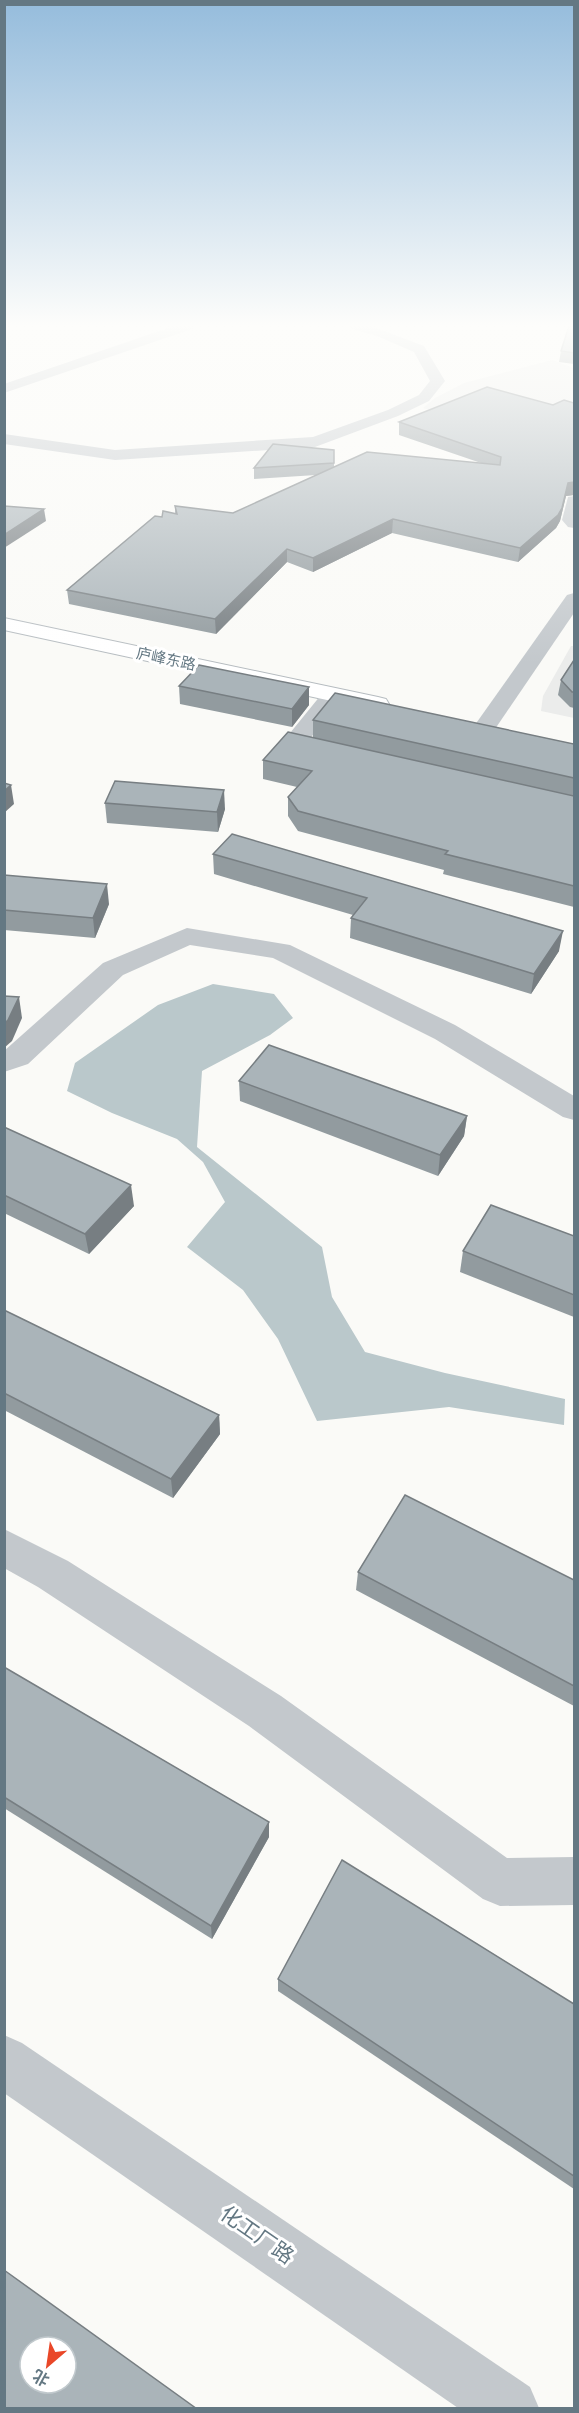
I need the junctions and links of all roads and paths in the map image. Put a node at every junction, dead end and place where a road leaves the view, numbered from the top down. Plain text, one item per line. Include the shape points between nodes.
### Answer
1 (4, 439) edge
2 (324, 439) edge
3 (574, 501) edge
4 (574, 523) edge
5 (574, 599) edge
6 (4, 624) edge
7 (333, 694) junction
8 (404, 710) edge
9 (462, 722) edge
10 (485, 727) junction
11 (507, 732) edge
12 (352, 756) edge
13 (4, 1062) edge
14 (574, 1110) edge
15 (5, 1548) edge
16 (574, 1881) edge
17 (4, 2061) edge
18 (509, 2409) edge

1 - 2 street via 115,455
3 - 4 street
5 - 10 street
6 - 7 main road, 庐峰东路
7 - 8 main road, 庐峰东路
7 - 12 street via 294,743
9 - 10 main road
10 - 11 main road
13 - 14 street via 18,1057 113,969 187,936 280,951 445,1032
15 - 16 street via 53,1574 265,1711 500,1882
17 - 18 street, 化工厂路

